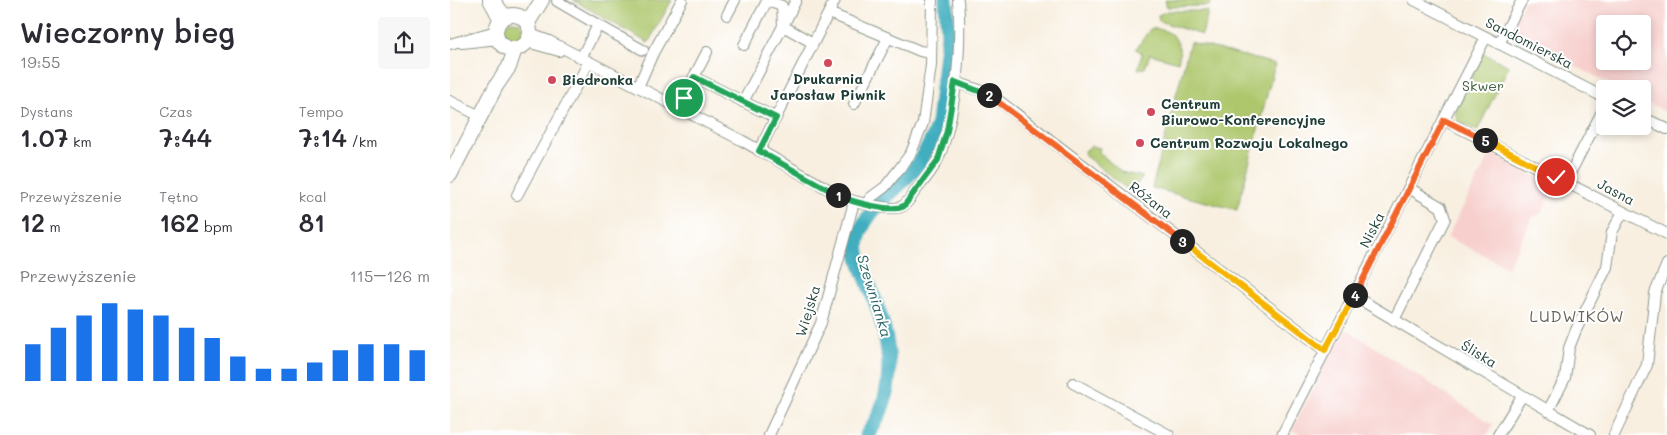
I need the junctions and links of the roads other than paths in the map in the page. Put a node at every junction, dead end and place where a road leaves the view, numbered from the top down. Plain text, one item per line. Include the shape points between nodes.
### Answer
1 (488, 0) edge
2 (495, 0) edge
3 (535, 0) edge
4 (542, 0) edge
5 (682, 0) edge
6 (735, 0) edge
7 (796, 0) edge
8 (835, 0) edge
9 (932, 0) edge
10 (958, 0) edge
11 (1414, 0) edge
12 (1522, 0) edge
13 (557, 2) dead end
14 (829, 12) junction
15 (727, 15) dead end
16 (598, 25) junction
17 (783, 26) junction
18 (513, 32) junction
19 (888, 38) junction
20 (1486, 38) junction
21 (813, 43) junction
22 (452, 44) edge
23 (1500, 44) junction
24 (744, 45) dead end
25 (643, 50) dead end
26 (707, 52) dead end
27 (931, 53) junction
28 (585, 60) junction
29 (694, 77) junction
30 (955, 82) junction
31 (638, 87) junction
32 (1596, 93) edge
33 (684, 98) dead end
34 (450, 101) edge
35 (743, 102) junction
36 (854, 104) dead end
37 (480, 116) junction
38 (776, 118) junction
39 (1444, 120) junction
40 (1651, 122) edge
41 (1596, 123) edge
42 (1667, 130) edge
43 (759, 151) junction
44 (450, 173) edge
45 (1566, 181) junction
46 (1410, 188) junction
47 (518, 195) dead end
48 (854, 202) junction
49 (867, 204) junction
50 (1623, 212) junction
51 (1667, 234) edge
52 (1667, 264) edge
53 (1354, 296) junction
54 (1394, 320) junction
55 (1325, 350) junction
56 (1073, 384) dead end
57 (1522, 396) junction
58 (1548, 411) junction
59 (769, 435) edge
60 (1169, 435) edge
61 (1282, 435) edge
62 (1498, 435) edge
63 (1590, 435) edge
64 (1614, 435) edge

1 - 18 street
2 - 18 street
3 - 18 main road
4 - 18 main road
5 - 31 street
6 - 15 street
7 - 17 street
8 - 14 street
9 - 27 street
10 - 30 street via 960,39
11 - 20 street, Sandomierska
12 - 23 street
13 - 16 street
14 - 19 street
14 - 21 street
16 - 25 street
16 - 28 street
17 - 21 street
17 - 24 street via 782,6 767,0
17 - 35 street
18 - 22 street
18 - 28 street
18 - 37 main road via 496,86
19 - 27 street
19 - 36 street
20 - 23 street, Sandomierska
20 - 39 street, Niska
21 - 38 street
23 - 32 street, Sandomierska
26 - 29 street
27 - 49 street via 923,123 911,153
28 - 31 street
28 - 47 street
29 - 33 street
29 - 35 street
30 - 49 street via 947,131 938,160 904,206
30 - 55 street, Różana via 998,100
31 - 43 street
34 - 37 street
35 - 38 street
37 - 44 main road
38 - 43 street
39 - 45 street, Jasna
39 - 46 street, Niska
40 - 42 street
41 - 45 street
43 - 48 street
45 - 50 street, Jasna
46 - 53 street, Niska
46 - 54 street via 1441,207 1445,220
48 - 49 street
48 - 59 street, Wiejska via 821,323
50 - 51 street, Jasna
50 - 58 street via 1612,232 1608,267 1576,330 1569,348 1565,378
52 - 64 street via 1655,293 1647,365
53 - 54 street, Śliska
53 - 55 street, Niska
54 - 57 street, Śliska
55 - 61 street, Niska
56 - 60 street
57 - 58 street, Śliska
57 - 62 street
58 - 63 street, Śliska

